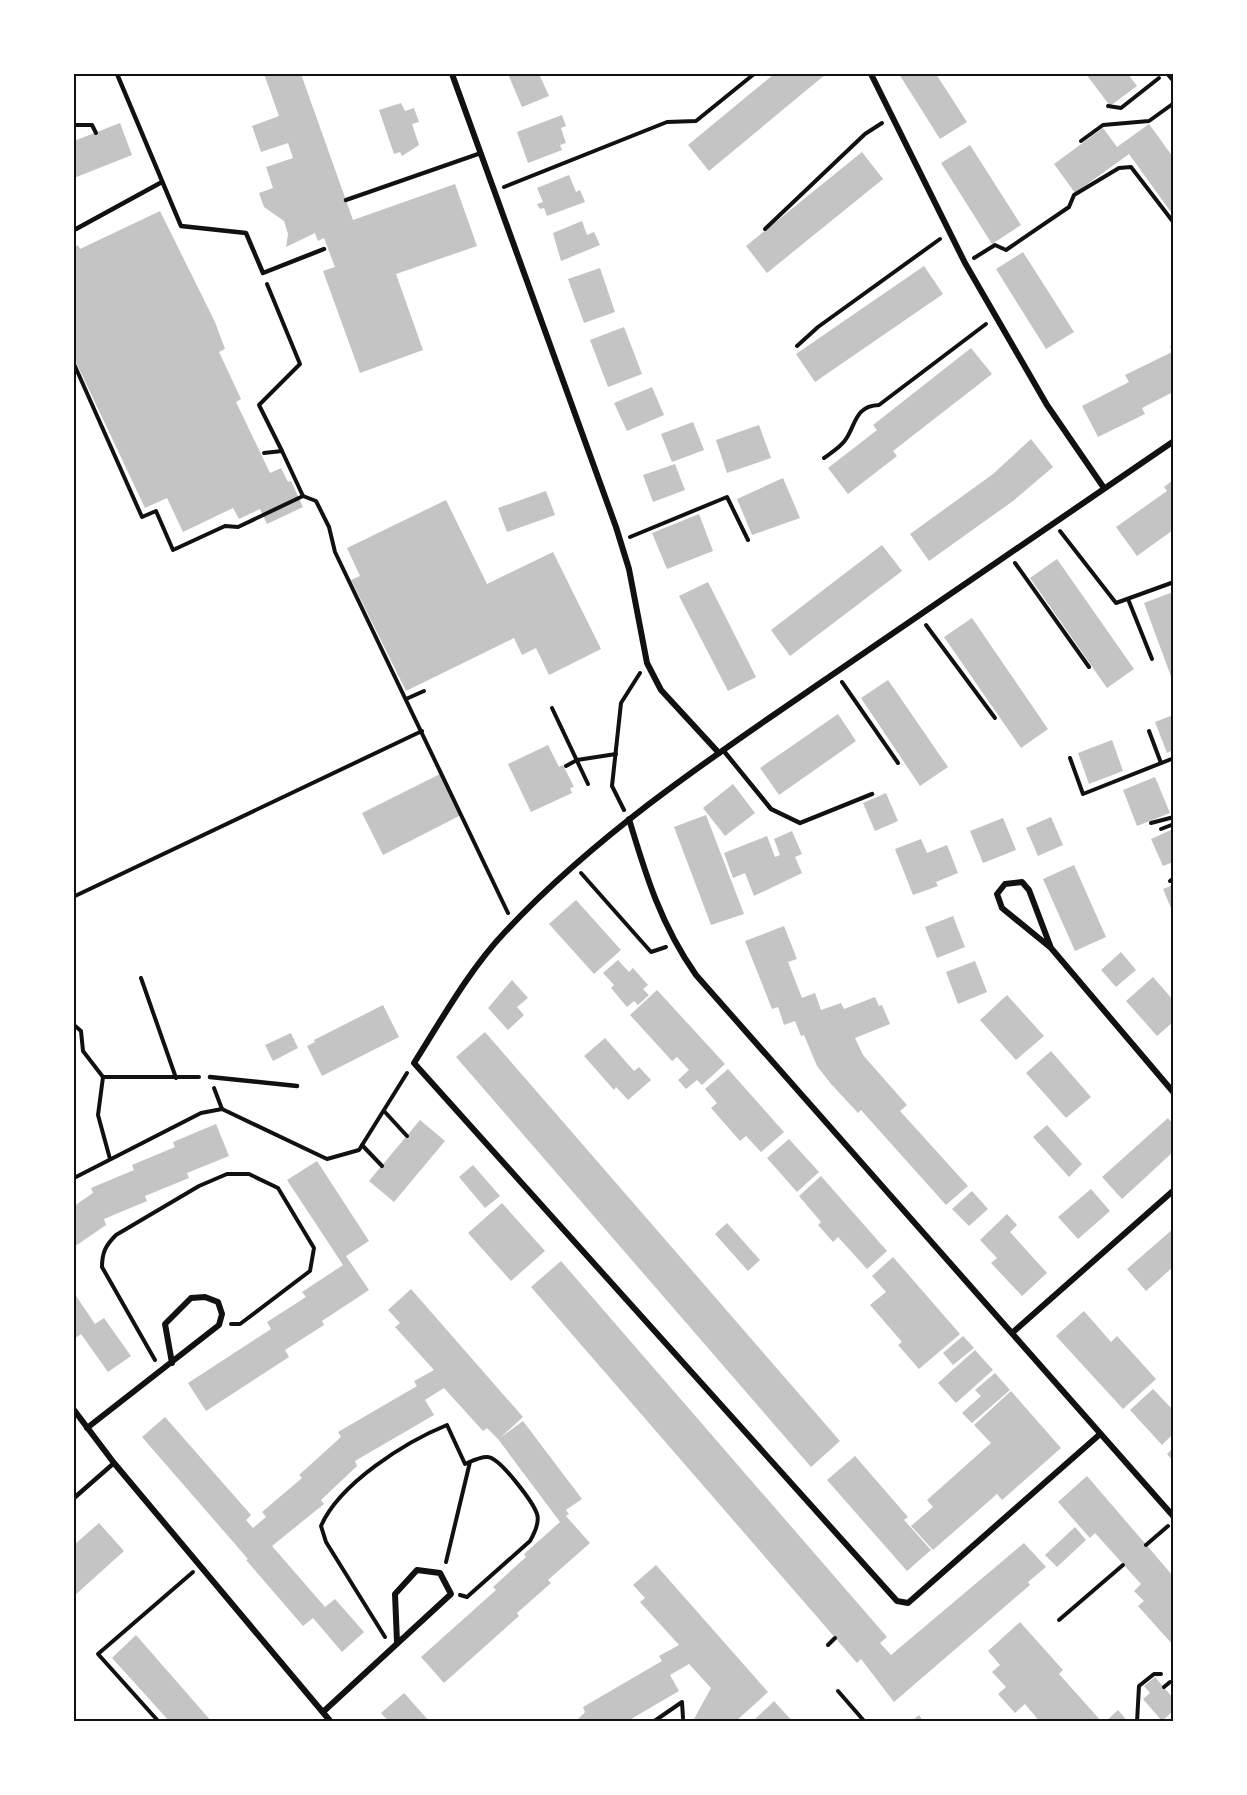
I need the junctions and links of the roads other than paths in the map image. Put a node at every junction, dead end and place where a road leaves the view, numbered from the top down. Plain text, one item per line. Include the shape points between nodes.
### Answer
1 (117, 74) edge
2 (452, 74) edge
3 (871, 74) edge
4 (1169, 74) edge
5 (1173, 80) edge
6 (481, 153) junction
7 (162, 182) junction
8 (346, 200) dead end
9 (76, 229) dead end
10 (324, 249) dead end
11 (1173, 441) edge
12 (1104, 488) junction
13 (721, 751) junction
14 (872, 794) dead end
15 (629, 819) junction
16 (1051, 948) junction
17 (210, 1077) road end
18 (297, 1086) dead end
19 (1173, 1093) edge
20 (1173, 1190) edge
21 (1012, 1333) junction
22 (171, 1363) junction
23 (74, 1410) edge
24 (87, 1428) junction
25 (1100, 1435) junction
26 (114, 1463) junction
27 (74, 1497) edge
28 (1173, 1519) edge
29 (398, 1642) junction
30 (323, 1712) junction
31 (331, 1722) edge

1 - 7 lane
2 - 6 street
3 - 12 street via 965,263 1047,405
4 - 5 street
6 - 8 lane
6 - 13 street via 616,526 629,569 647,663 661,690
7 - 9 lane
7 - 10 lane via 181,226 246,233 263,273
11 - 12 street
12 - 13 street
13 - 14 lane via 771,809 800,823
13 - 15 street
15 - 21 street via 651,892 675,944 728,1014
15 - 25 street via 513,924 472,973 414,1063 897,1601 908,1603
16 - 16 street via 1029,890 1022,882 1005,884 997,894 1002,908
16 - 19 street
17 - 18 lane
20 - 21 street
21 - 25 street
22 - 22 street via 219,1325 222,1314 218,1302 205,1297 191,1298 165,1324
22 - 24 street
23 - 24 street
24 - 26 street
25 - 28 street
26 - 27 lane
26 - 30 street
29 - 29 street via 451,1594 440,1574 417,1570 395,1594
29 - 30 street
30 - 31 street

